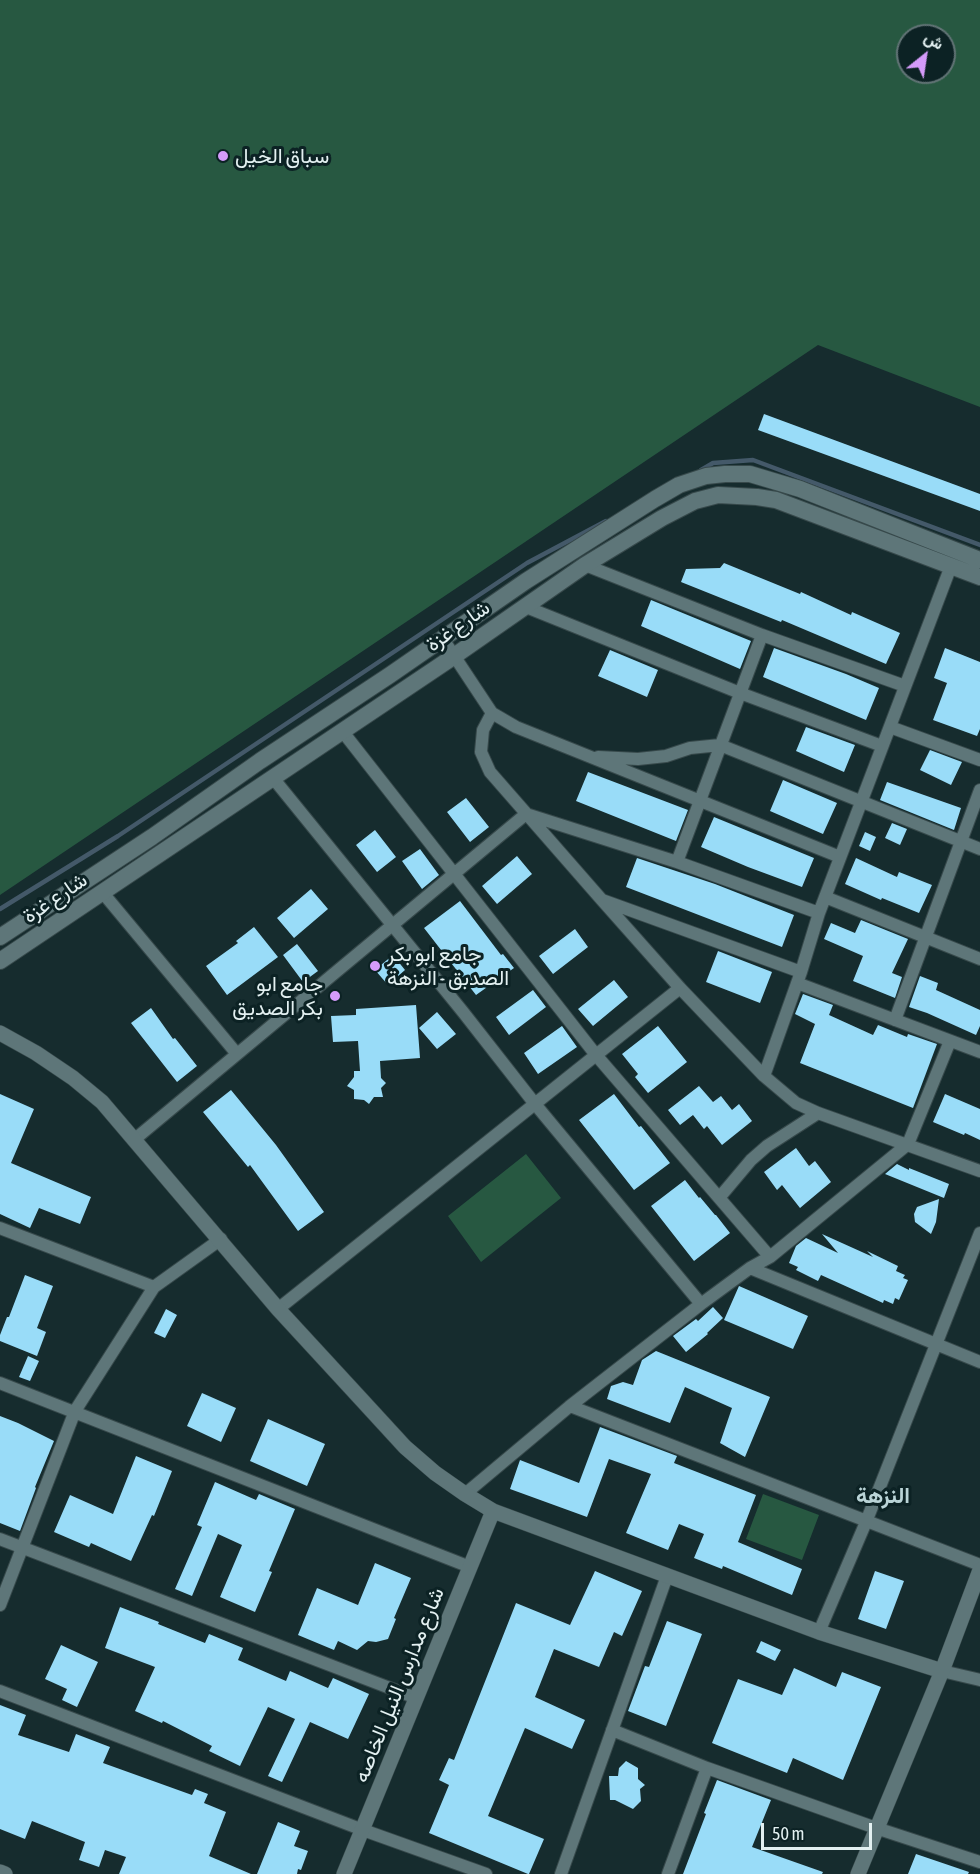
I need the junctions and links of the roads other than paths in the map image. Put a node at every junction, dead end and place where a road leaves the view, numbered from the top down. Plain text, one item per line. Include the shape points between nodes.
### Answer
1 (980, 560) edge
2 (585, 565) junction
3 (951, 566) junction
4 (980, 578) edge
5 (526, 607) junction
6 (762, 635) junction
7 (443, 639) junction
8 (454, 657) junction
9 (905, 686) junction
10 (741, 693) junction
11 (492, 713) junction
12 (890, 726) junction
13 (343, 732) junction
14 (720, 745) junction
15 (882, 746) junction
16 (586, 756) junction
17 (980, 760) edge
18 (273, 778) junction
19 (980, 790) edge
20 (700, 801) junction
21 (860, 802) junction
22 (526, 814) junction
23 (962, 842) junction
24 (980, 849) edge
25 (840, 857) junction
26 (677, 862) junction
27 (455, 874) junction
28 (103, 892) junction
29 (825, 897) junction
30 (601, 899) junction
31 (819, 914) junction
32 (393, 925) junction
33 (0, 937) edge
34 (926, 938) junction
35 (980, 959) edge
36 (0, 961) edge
37 (799, 977) junction
38 (680, 988) junction
39 (895, 1020) junction
40 (0, 1033) edge
41 (950, 1041) junction
42 (980, 1052) edge
43 (237, 1054) junction
44 (596, 1055) junction
45 (764, 1076) junction
46 (535, 1104) junction
47 (818, 1113) junction
48 (135, 1139) junction
49 (908, 1144) junction
50 (980, 1171) edge
51 (719, 1198) junction
52 (0, 1228) edge
53 (980, 1233) edge
54 (221, 1239) junction
55 (770, 1257) junction
56 (750, 1268) junction
57 (154, 1287) junction
58 (701, 1304) junction
59 (279, 1309) junction
60 (935, 1345) junction
61 (980, 1362) edge
62 (0, 1383) edge
63 (570, 1406) junction
64 (75, 1412) junction
65 (465, 1494) junction
66 (493, 1510) junction
67 (866, 1522) junction
68 (0, 1539) edge
69 (22, 1548) junction
70 (980, 1565) edge
71 (470, 1568) junction
72 (980, 1570) edge
73 (667, 1576) junction
74 (0, 1605) edge
75 (819, 1632) junction
76 (942, 1671) junction
77 (980, 1680) edge
78 (0, 1691) edge
79 (416, 1698) junction
80 (612, 1730) junction
81 (707, 1768) junction
82 (876, 1828) junction
83 (363, 1830) junction
84 (980, 1862) edge
85 (0, 1872) edge
86 (5, 1874) edge
87 (344, 1874) edge
88 (486, 1874) edge
89 (561, 1874) edge
90 (668, 1874) edge
91 (858, 1874) edge

1 - 7 main road, شارع غزة via 781,482 750,474 706,476 655,499
2 - 3 main road, شارع غزة via 695,501 738,495 776,500
2 - 5 main road, شارع غزة
2 - 6 street
3 - 4 main road, شارع غزة
3 - 9 street
5 - 8 main road, شارع غزة
5 - 10 street
6 - 9 street
6 - 10 street
7 - 8 street
7 - 33 main road, شارع غزة
8 - 11 street
8 - 13 main road, شارع غزة
9 - 12 street
10 - 14 street
10 - 15 street
11 - 16 street
11 - 22 street via 483,730 481,752 490,772
12 - 15 street
12 - 17 street
13 - 18 main road, شارع غزة
13 - 27 street
14 - 16 street via 638,759
14 - 20 street
14 - 21 street
15 - 21 street
16 - 20 street
18 - 28 main road, شارع غزة
18 - 32 street
19 - 23 street
20 - 25 street
20 - 26 street
21 - 23 street
21 - 25 street
22 - 26 street
22 - 27 street
22 - 30 street
23 - 24 street
23 - 34 street
25 - 29 street
26 - 31 street
27 - 32 street
27 - 44 street
28 - 36 main road, شارع غزة
28 - 43 street
29 - 31 street
29 - 34 street
30 - 37 street
30 - 38 street
31 - 37 street
32 - 43 street
32 - 46 street
34 - 35 street
34 - 39 street
37 - 39 street
37 - 45 street
38 - 44 street
38 - 45 street
39 - 41 street
40 - 48 street via 73,1078 102,1102
41 - 42 street
41 - 49 street
43 - 48 street
44 - 46 street
44 - 51 street
45 - 47 street via 796,1103
46 - 58 street
46 - 59 street
47 - 49 street
47 - 51 street via 767,1146
48 - 54 street
49 - 50 street
49 - 55 street
51 - 55 street
52 - 57 street
53 - 60 street
54 - 57 street
54 - 59 street
55 - 56 street
56 - 58 street
56 - 60 street
57 - 64 street
58 - 63 street
59 - 65 street via 405,1447
60 - 61 street
60 - 67 street
62 - 64 street
63 - 65 street
63 - 67 street
64 - 69 street
64 - 71 street
65 - 66 street
66 - 71 street, شارع مدارس النيل الخاصه
66 - 73 street
67 - 70 street
67 - 75 street
68 - 69 street
69 - 74 street
69 - 79 street
71 - 79 street, شارع مدارس النيل الخاصه
72 - 76 street
73 - 75 street
73 - 80 street
75 - 76 street
76 - 77 street
76 - 82 street
78 - 83 street
79 - 83 street, شارع مدارس النيل الخاصه
80 - 81 street
80 - 89 street
81 - 82 street
81 - 90 street
82 - 84 street
82 - 91 street
83 - 87 street, شارع مدارس النيل الخاصه
83 - 88 street
85 - 86 street

